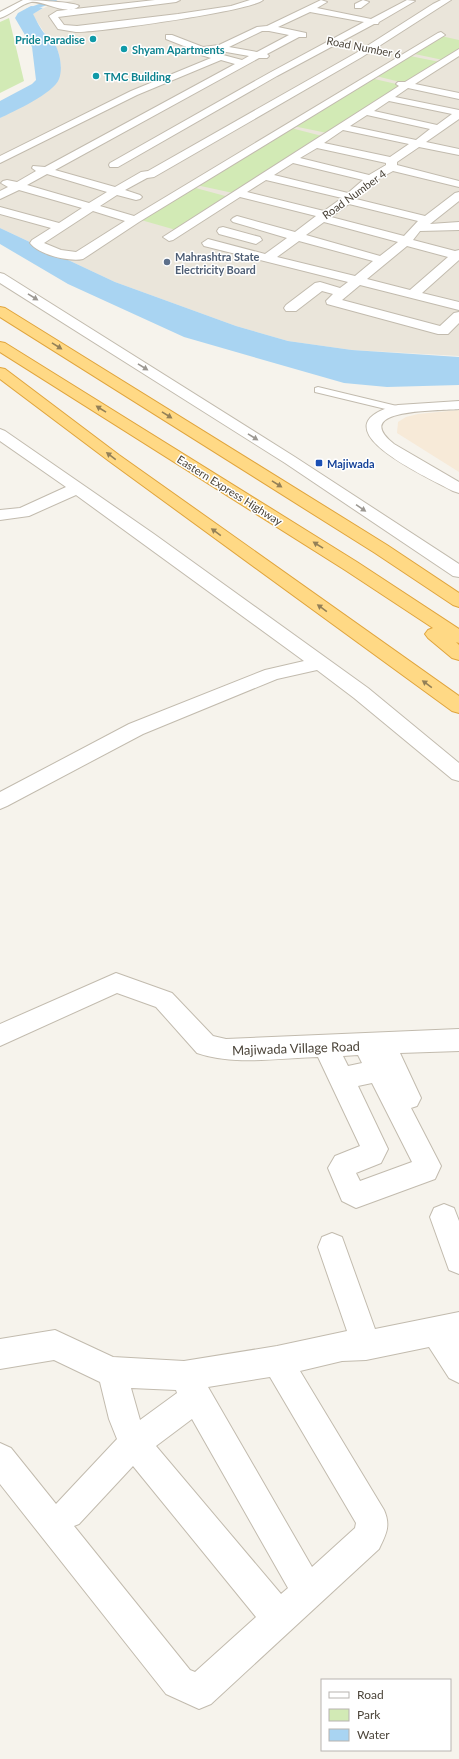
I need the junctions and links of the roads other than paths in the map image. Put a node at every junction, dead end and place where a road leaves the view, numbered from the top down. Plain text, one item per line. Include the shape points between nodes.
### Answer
1 (29, 0) edge
2 (34, 0) edge
3 (134, 0) edge
4 (176, 0) edge
5 (258, 0) edge
6 (330, 0) edge
7 (408, 0) edge
8 (447, 0) edge
9 (417, 2) edge
10 (436, 5) junction
11 (309, 9) junction
12 (390, 12) junction
13 (0, 15) edge
14 (340, 15) junction
15 (418, 17) junction
16 (290, 19) junction
17 (433, 20) dead end
18 (303, 21) dead end
19 (372, 22) junction
20 (401, 27) junction
21 (269, 28) junction
22 (338, 28) dead end
23 (414, 30) dead end
24 (353, 31) junction
25 (428, 32) dead end
26 (297, 34) junction
27 (441, 35) junction
28 (372, 36) dead end
29 (169, 37) dead end
30 (453, 37) dead end
31 (387, 39) junction
32 (336, 41) junction
33 (262, 42) dead end
34 (402, 42) dead end
35 (275, 46) junction
36 (371, 48) junction
37 (303, 49) dead end
38 (317, 51) junction
39 (220, 52) junction
40 (459, 52) edge
41 (406, 54) junction
42 (258, 55) junction
43 (339, 56) dead end
44 (357, 60) junction
45 (444, 62) junction
46 (243, 63) junction
47 (296, 63) junction
48 (459, 64) edge
49 (334, 70) junction
50 (190, 71) junction
51 (262, 71) dead end
52 (274, 74) junction
53 (219, 77) junction
54 (368, 77) junction
55 (298, 79) dead end
56 (312, 82) junction
57 (255, 85) junction
58 (327, 85) dead end
59 (408, 85) junction
60 (184, 87) dead end
61 (196, 89) junction
62 (134, 93) junction
63 (293, 93) junction
64 (219, 95) dead end
65 (459, 96) edge
66 (232, 98) junction
67 (387, 98) junction
68 (174, 101) junction
69 (330, 101) junction
70 (257, 102) dead end
71 (271, 106) junction
72 (286, 109) dead end
73 (213, 110) junction
74 (126, 112) dead end
75 (365, 112) junction
76 (458, 115) edge
77 (144, 116) junction
78 (82, 118) junction
79 (249, 118) junction
80 (171, 122) dead end
81 (186, 125) junction
82 (125, 127) junction
83 (288, 127) junction
84 (342, 127) junction
85 (439, 128) junction
86 (138, 130) dead end
87 (302, 130) dead end
88 (211, 131) dead end
89 (152, 133) dead end
90 (315, 133) dead end
91 (224, 134) junction
92 (165, 136) junction
93 (328, 136) junction
94 (240, 137) dead end
95 (83, 138) dead end
96 (96, 142) junction
97 (315, 144) junction
98 (418, 144) junction
99 (32, 145) junction
100 (203, 145) junction
101 (46, 148) dead end
102 (122, 148) dead end
103 (60, 152) dead end
104 (139, 152) junction
105 (459, 152) edge
106 (242, 154) junction
107 (73, 155) junction
108 (161, 157) dead end
109 (87, 158) dead end
110 (291, 159) junction
111 (0, 160) edge
112 (175, 161) junction
113 (100, 162) dead end
114 (392, 164) junction
115 (114, 165) junction
116 (31, 166) dead end
117 (193, 166) dead end
118 (44, 170) junction
119 (93, 174) dead end
120 (148, 174) junction
121 (265, 176) junction
122 (164, 178) dead end
123 (371, 179) junction
124 (0, 180) edge
125 (82, 181) junction
126 (178, 182) dead end
127 (459, 184) edge
128 (192, 186) junction
129 (15, 187) junction
130 (67, 189) dead end
131 (206, 189) dead end
132 (116, 191) junction
133 (219, 193) dead end
134 (236, 195) junction
135 (459, 195) edge
136 (0, 196) edge
137 (136, 197) dead end
138 (54, 198) junction
139 (296, 198) dead end
140 (349, 199) junction
141 (285, 205) junction
142 (38, 206) dead end
143 (91, 208) junction
144 (0, 210) edge
145 (253, 210) dead end
146 (201, 217) junction
147 (323, 217) junction
148 (135, 220) junction
149 (427, 220) junction
150 (295, 222) dead end
151 (230, 225) junction
152 (62, 226) junction
153 (309, 226) junction
154 (459, 226) edge
155 (417, 228) junction
156 (79, 229) dead end
157 (169, 237) dead end
158 (296, 237) junction
159 (406, 241) junction
160 (282, 247) junction
161 (458, 255) edge
162 (266, 258) junction
163 (382, 260) junction
164 (0, 277) edge
165 (357, 280) junction
166 (342, 292) junction
167 (413, 294) junction
168 (459, 306) edge
169 (291, 308) dead end
170 (0, 311) edge
171 (459, 316) edge
172 (0, 346) edge
173 (0, 372) edge
174 (318, 390) dead end
175 (459, 405) edge
176 (398, 409) junction
177 (0, 434) edge
178 (77, 488) junction
179 (459, 488) edge
180 (0, 515) edge
181 (381, 549) junction
182 (351, 566) junction
183 (459, 572) edge
184 (459, 591) edge
185 (459, 601) edge
186 (459, 637) edge
187 (459, 654) edge
188 (320, 663) junction
189 (459, 706) edge
190 (459, 774) edge
191 (0, 801) edge
192 (0, 1036) edge
193 (459, 1040) edge
194 (325, 1045) junction
195 (374, 1045) junction
196 (378, 1071) junction
197 (342, 1078) junction
198 (429, 1144) dead end
199 (444, 1218) dead end
200 (332, 1247) dead end
201 (459, 1260) edge
202 (448, 1329) edge
203 (366, 1345) junction
204 (0, 1354) edge
205 (277, 1361) junction
206 (459, 1368) edge
207 (112, 1372) junction
208 (190, 1386) junction
209 (134, 1443) junction
210 (0, 1459) edge
211 (68, 1513) dead end
212 (308, 1592) junction
213 (279, 1618) junction

1 - 13 street
2 - 3 street via 68,6
4 - 5 street via 58,14 54,19 61,27 77,29 178,17 232,8
6 - 11 street
7 - 9 street
8 - 10 street
9 - 10 street
9 - 12 street
10 - 15 street
11 - 14 street
11 - 16 street
12 - 14 street via 362,7
12 - 19 street
14 - 19 street
15 - 17 street
15 - 20 street
16 - 18 street
16 - 21 street
19 - 20 street
19 - 24 street
20 - 23 street
20 - 31 street
21 - 26 street, Road Number 6
21 - 39 street via 260,29
22 - 24 street
24 - 32 street
25 - 27 street
26 - 32 street, Road Number 6
26 - 35 street
27 - 30 street
27 - 41 street
28 - 31 street
29 - 39 street via 202,50 211,47
31 - 34 street
31 - 36 street
32 - 36 street, Road Number 6
32 - 38 street
33 - 35 street
35 - 42 street
36 - 41 street, Road Number 6
36 - 44 street
37 - 38 street
38 - 47 street
39 - 42 street
39 - 46 street
39 - 50 street
40 - 45 street
41 - 45 street, Road Number 6
41 - 54 street
42 - 46 street
42 - 47 street
43 - 44 street
44 - 49 street
45 - 48 street, Road Number 6
45 - 59 street
46 - 53 street
47 - 49 street
47 - 52 street
49 - 54 street
49 - 56 street
50 - 53 street
50 - 62 street
51 - 52 street
52 - 57 street
53 - 57 street
53 - 61 street
54 - 59 street
54 - 69 street
55 - 56 street
56 - 58 street
56 - 63 street
57 - 63 street
57 - 66 street
59 - 65 street
59 - 67 street
60 - 61 street
61 - 68 street
62 - 68 street
62 - 78 street
63 - 69 street
63 - 71 street
64 - 66 street
66 - 73 street
67 - 75 street
67 - 76 street
68 - 73 street
68 - 77 street
69 - 83 street
70 - 71 street
71 - 72 street
71 - 79 street
73 - 79 street
73 - 81 street
74 - 77 street
75 - 84 street
75 - 85 street via 400,123
76 - 85 street, Road Number 4
77 - 82 street
78 - 82 street
78 - 99 street
79 - 83 street
79 - 91 street
80 - 81 street
81 - 92 street
82 - 86 street
82 - 96 street
83 - 87 street
83 - 106 street
84 - 93 street
84 - 98 street
85 - 98 street, Road Number 4
88 - 91 street
89 - 92 street
90 - 93 street
91 - 94 street
91 - 100 street
92 - 100 street
92 - 104 street
93 - 97 street
95 - 96 street
96 - 107 street
97 - 110 street
97 - 114 street via 362,152
98 - 105 street
98 - 114 street, Road Number 4
99 - 101 street
99 - 111 street
100 - 106 street
100 - 112 street
102 - 104 street
103 - 107 street
104 - 115 street
106 - 128 street
107 - 109 street
107 - 118 street
108 - 112 street
110 - 121 street
110 - 123 street via 337,167
112 - 117 street
112 - 120 street
113 - 115 street
114 - 123 street, Road Number 4
114 - 127 street
115 - 120 street
116 - 118 street
118 - 125 street
118 - 129 street
119 - 125 street
120 - 122 street
120 - 132 street
121 - 134 street
121 - 140 street via 312,184
123 - 140 street, Road Number 4
124 - 129 street
125 - 130 street
125 - 132 street
126 - 128 street
128 - 131 street
128 - 148 street
129 - 136 street
129 - 138 street
132 - 137 street
132 - 143 street
133 - 134 street
134 - 141 street
134 - 146 street
135 - 149 street
138 - 142 street
138 - 143 street
139 - 141 street
140 - 147 street, Road Number 4
140 - 149 street
141 - 147 street
143 - 148 street
143 - 152 street
144 - 152 street
145 - 151 street
146 - 151 street
146 - 157 street
147 - 153 street, Road Number 4
147 - 159 street
148 - 152 street via 78,256 72,257 43,248 36,243
149 - 155 street
150 - 153 street
151 - 158 street
151 - 160 street
151 - 162 street via 208,243
152 - 156 street
153 - 158 street, Road Number 4
154 - 155 street
155 - 159 street
158 - 160 street, Road Number 4
158 - 163 street
159 - 161 street
159 - 163 street
160 - 162 street, Road Number 4
161 - 167 street
162 - 165 street
163 - 165 street
164 -> 183 street via 290,460
165 - 166 street
165 - 167 street
166 - 169 street via 320,286
166 - 171 street via 332,301 443,331
167 - 168 street
170 -> 181 highway
182 -> 172 highway, Eastern Express Highway
189 -> 173 highway via 114,458
174 - 176 lane
175 - 176 street
176 - 179 street via 377,420 374,425 375,436 386,446
177 - 178 street
178 - 180 street via 23,514
178 - 188 street
181 - 184 highway
181 - 185 highway
182 - 186 highway, Eastern Express Highway
182 - 187 highway
188 - 190 street via 361,693
188 - 191 street via 272,674 136,730
192 - 194 street, Majiwada Village Road via 116,983 164,1000 206,1045 226,1050
193 - 195 street, Majiwada Village Road
194 - 195 street, Majiwada Village Road
194 - 197 street
195 - 196 street
195 - 198 street
196 - 197 street
196 - 197 street via 428,1166 426,1170 356,1195 351,1192 341,1168 372,1154 375,1149
199 - 201 street
200 - 203 street
202 - 203 street
202 - 206 street
203 - 205 street via 342,1346
204 - 207 street via 55,1345
205 - 208 street
205 - 212 street via 373,1521 368,1538
207 - 208 street
207 - 209 street via 124,1419
208 - 209 street
208 - 212 street
209 - 211 street
209 - 213 street
210 - 213 street via 178,1682 199,1692
212 - 213 street

